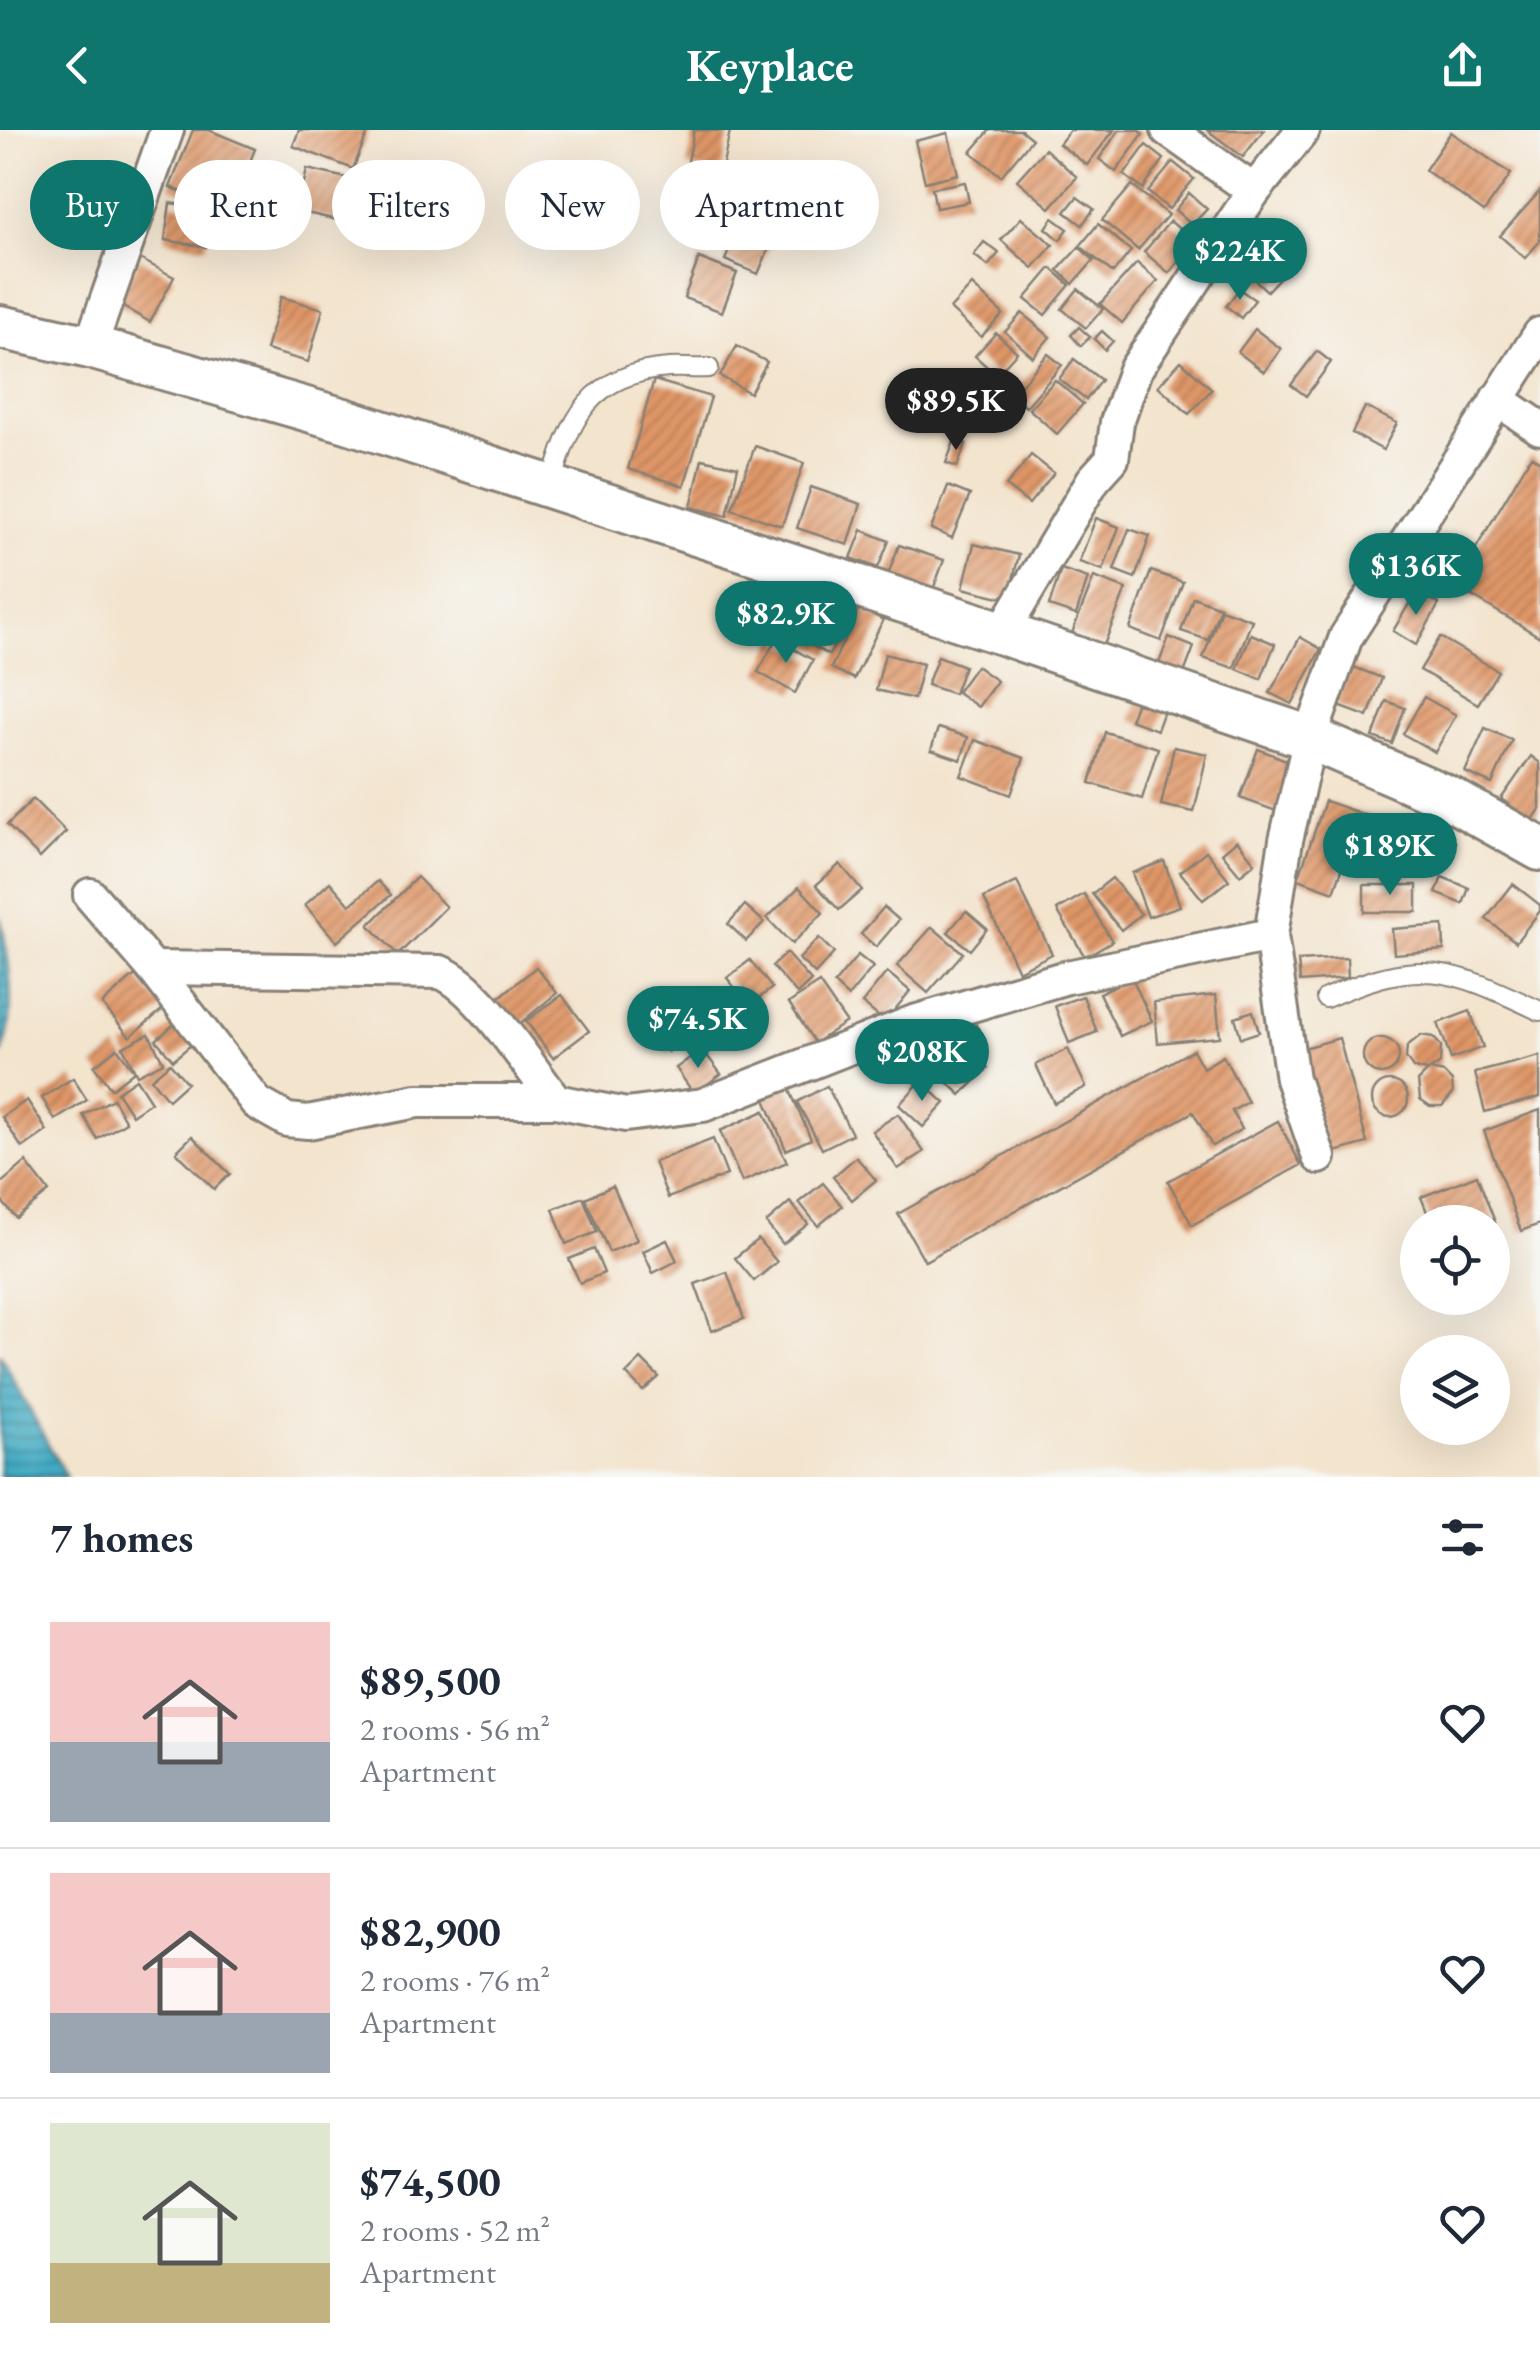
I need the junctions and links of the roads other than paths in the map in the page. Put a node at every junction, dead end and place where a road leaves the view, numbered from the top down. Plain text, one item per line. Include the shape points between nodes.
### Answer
1 (166, 130) edge
2 (1168, 130) edge
3 (1304, 130) edge
4 (1254, 191) junction
5 (0, 327) edge
6 (1540, 334) edge
7 (90, 347) junction
8 (709, 368) dead end
9 (1497, 399) junction
10 (1540, 428) edge
11 (551, 488) junction
12 (1002, 633) junction
13 (1310, 738) junction
14 (1540, 849) edge
15 (90, 895) dead end
16 (1272, 936) junction
17 (152, 968) junction
18 (1326, 998) dead end
19 (1540, 1011) edge
20 (556, 1102) junction
21 (1319, 1158) dead end

1 - 7 street
2 - 4 street
3 - 4 street
4 - 12 street via 1135,370 1112,460 1093,480
5 - 7 street
6 - 9 street
7 - 11 street
8 - 11 lane via 642,371 615,380 593,397 564,440
9 - 10 street
9 - 13 street via 1346,637
11 - 12 street
12 - 13 street
13 - 14 street via 1449,798
13 - 16 street
15 - 17 street
16 - 20 street via 1067,977 933,1016 702,1105 626,1115
16 - 21 street via 1292,1079
17 - 20 street via 440,972 482,1006
17 - 20 street via 257,1103 287,1120 417,1102
18 - 19 lane via 1373,978 1420,970 1458,976

